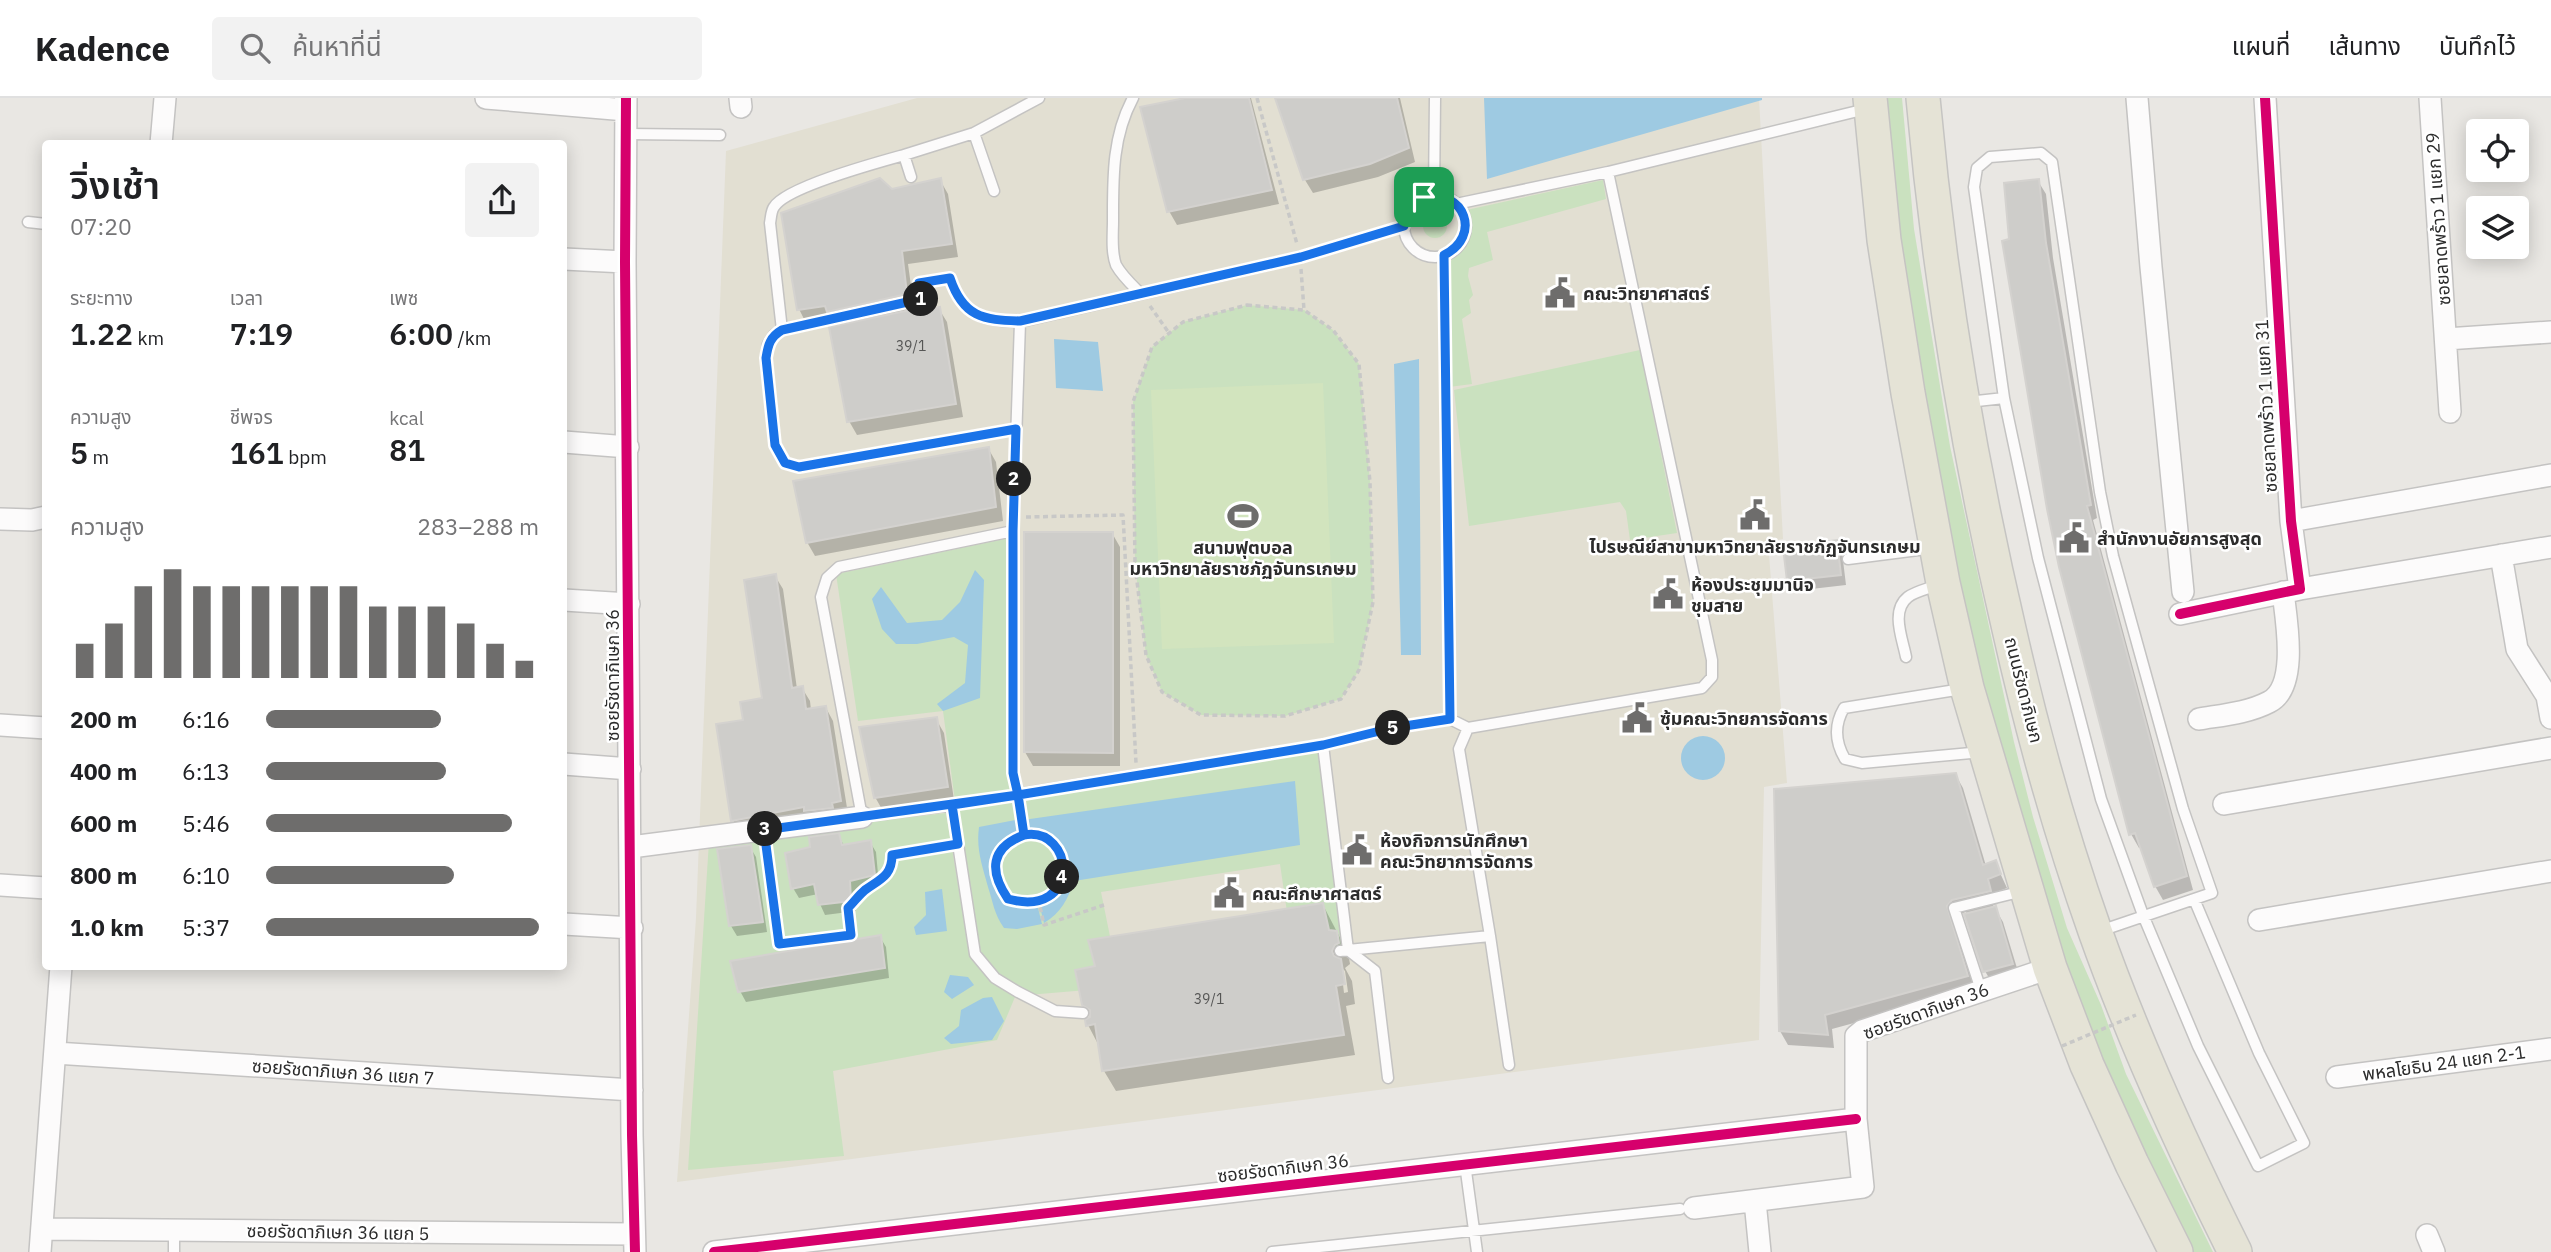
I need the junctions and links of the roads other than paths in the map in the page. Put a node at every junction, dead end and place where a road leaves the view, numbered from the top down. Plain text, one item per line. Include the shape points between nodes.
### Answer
1 (164, 98) edge
2 (486, 98) edge
3 (1039, 98) edge
4 (1133, 98) edge
5 (1435, 98) edge
6 (1923, 98) edge
7 (2137, 98) edge
8 (2265, 98) edge
9 (2430, 98) edge
10 (1871, 103) edge
11 (626, 104) edge
12 (974, 133) junction
13 (626, 134) junction
14 (720, 135) dead end
15 (161, 140) edge
16 (904, 155) junction
17 (1608, 172) junction
18 (911, 177) dead end
19 (994, 191) dead end
20 (1434, 195) junction
21 (1456, 204) junction
22 (28, 222) dead end
23 (42, 224) edge
24 (1404, 226) junction
25 (1444, 255) junction
26 (567, 259) edge
27 (625, 262) junction
28 (1141, 294) junction
29 (1020, 321) junction
30 (782, 330) junction
31 (2551, 332) edge
32 (2446, 339) junction
33 (2004, 398) junction
34 (1962, 403) junction
35 (2450, 412) dead end
36 (1016, 429) junction
37 (567, 442) edge
38 (628, 447) junction
39 (2551, 475) edge
40 (42, 518) edge
41 (0, 519) edge
42 (2291, 521) junction
43 (1013, 531) junction
44 (1937, 547) junction
45 (2551, 547) edge
46 (2501, 555) junction
47 (1848, 559) dead end
48 (1943, 583) junction
49 (2292, 591) junction
50 (2183, 592) dead end
51 (567, 600) edge
52 (629, 604) junction
53 (2180, 614) dead end
54 (1906, 657) dead end
55 (1967, 688) junction
56 (2551, 718) edge
57 (1450, 719) junction
58 (2199, 719) dead end
59 (0, 725) edge
60 (42, 728) edge
61 (1468, 728) junction
62 (1323, 745) junction
63 (2551, 748) edge
64 (1985, 752) junction
65 (567, 764) edge
66 (630, 769) junction
67 (1018, 795) junction
68 (2224, 804) dead end
69 (952, 805) junction
70 (862, 817) junction
71 (631, 847) junction
72 (2551, 871) edge
73 (0, 885) edge
74 (42, 888) edge
75 (2026, 890) junction
76 (2194, 899) junction
77 (2143, 915) junction
78 (2259, 920) dead end
79 (567, 924) edge
80 (632, 928) junction
81 (2095, 932) junction
82 (1490, 936) junction
83 (1344, 950) junction
84 (2050, 968) junction
85 (61, 970) edge
86 (1982, 990) junction
87 (1083, 1013) dead end
88 (2551, 1049) edge
89 (55, 1053) junction
90 (1509, 1065) dead end
91 (2337, 1077) dead end
92 (1388, 1078) dead end
93 (632, 1090) junction
94 (1856, 1119) junction
95 (1465, 1164) junction
96 (1755, 1201) junction
97 (1687, 1209) joint
98 (42, 1229) junction
99 (1474, 1232) junction
100 (174, 1241) edge
101 (533, 1243) edge
102 (635, 1243) edge
103 (40, 1252) edge
104 (714, 1252) edge
105 (1272, 1252) edge
106 (1477, 1252) edge
107 (1760, 1252) edge
108 (2176, 1252) edge
109 (2235, 1252) edge

1 - 15 street
2 - 11 street
3 - 12 lane
4 - 28 lane via 1120,130 1114,164 1113,243 1115,262
5 - 20 lane
6 - 34 main road, ถนนรัชดาภิเษก via 1932,197
7 - 50 street
8 - 42 street, ซอยลาดพร้าว 1 แยก 31
9 - 32 street, ซอยลาดพร้าว 1 แยก 29
10 - 17 lane
10 - 44 main road via 1884,240
11 - 13 street, ซอยรัชดาภิเษก 36
12 - 16 lane
12 - 19 lane
13 - 14 lane
13 - 27 street, ซอยรัชดาภิเษก 36
16 - 18 lane
16 - 30 lane via 830,177 774,207 770,223
17 - 21 lane
17 - 61 lane via 1712,677 1702,688
20 - 21 lane
20 - 24 lane via 1416,201
21 - 25 lane via 1465,232 1454,250
22 - 23 lane
24 - 25 lane via 1405,236 1417,251
24 - 28 lane via 1301,257
25 - 57 lane
26 - 27 street
27 - 38 street, ซอยรัชดาภิเษก 36
28 - 29 lane
29 - 30 lane via 987,320 961,300 950,278 919,283 921,299
29 - 36 lane
30 - 36 lane via 768,344 766,358 775,445 785,463 799,467
31 - 32 street
32 - 35 street, ซอยลาดพร้าว 1 แยก 29
33 - 34 lane
33 - 76 lane via 1974,187 1977,169 1990,157 2041,152 2052,162 2113,556 2183,809 2212,893
33 - 77 lane via 2076,708 2101,799
34 - 81 main road, ถนนรัชดาภิเษก via 2020,678
36 - 43 lane
37 - 38 street
38 - 52 street, ซอยรัชดาภิเษก 36
39 - 42 street
40 - 41 street
42 - 49 street, ซอยลาดพร้าว 1 แยก 31
43 - 67 lane via 1013,773
43 - 70 lane via 839,568 827,578 821,597
44 - 47 lane
44 - 48 main road
45 - 46 street
46 - 49 street
46 - 56 street via 2517,649 2547,696
48 - 54 lane via 1909,597 1900,607
48 - 55 main road
49 - 53 street
49 - 58 street, ซอยลาดพร้าว 1 แยก 31 via 2285,683 2273,701
51 - 52 street
52 - 66 street, ซอยรัชดาภิเษก 36
55 - 64 main road
55 - 64 lane via 1844,708 1836,721 1839,748 1845,759 1862,763
57 - 61 lane
57 - 62 lane
59 - 60 street
61 - 82 lane via 1459,749
62 - 67 lane
62 - 83 lane
63 - 68 street
64 - 75 main road
65 - 66 street
66 - 71 street, ซอยรัชดาภิเษก 36
67 - 69 lane
69 - 70 lane
69 - 87 lane via 975,954 995,978 1018,992 1055,1011
70 - 71 street
71 - 80 street, ซอยรัชดาภิเษก 36
72 - 78 street
73 - 74 street
75 - 84 main road
75 - 86 lane via 1954,908
76 - 77 lane
76 - 77 lane via 2259,1053 2304,1143 2258,1166 2202,1054
77 - 81 lane
79 - 80 street
80 - 93 street, ซอยรัชดาภิเษก 36
81 - 109 main road, ถนนรัชดาภิเษก via 2160,1095
82 - 83 lane
82 - 90 lane
83 - 92 lane via 1375,971
84 - 86 street, ซอยรัชดาภิเษก 36
84 - 108 main road via 2093,1077
85 - 89 street
86 - 94 street, ซอยรัชดาภิเษก 36 via 1856,1036
88 - 91 street, พหลโยธิน 24 แยก 2-1
89 - 93 street, ซอยรัชดาภิเษก 36 แยก 7
89 - 98 street
93 - 102 street, ซอยรัชดาภิเษก 36
94 - 95 street, ซอยรัชดาภิเษก 36
94 - 96 street via 1863,1187
95 - 99 lane
95 - 104 street, ซอยรัชดาภิเษก 36
96 - 97 street
96 - 107 street
97 - 99 lane
98 - 100 street, ซอยรัชดาภิเษก 36 แยก 5
98 - 103 street
99 - 105 lane
99 - 106 lane
100 - 101 street, ซอยรัชดาภิเษก 36 แยก 5
101 - 102 street, ซอยรัชดาภิเษก 36 แยก 5

